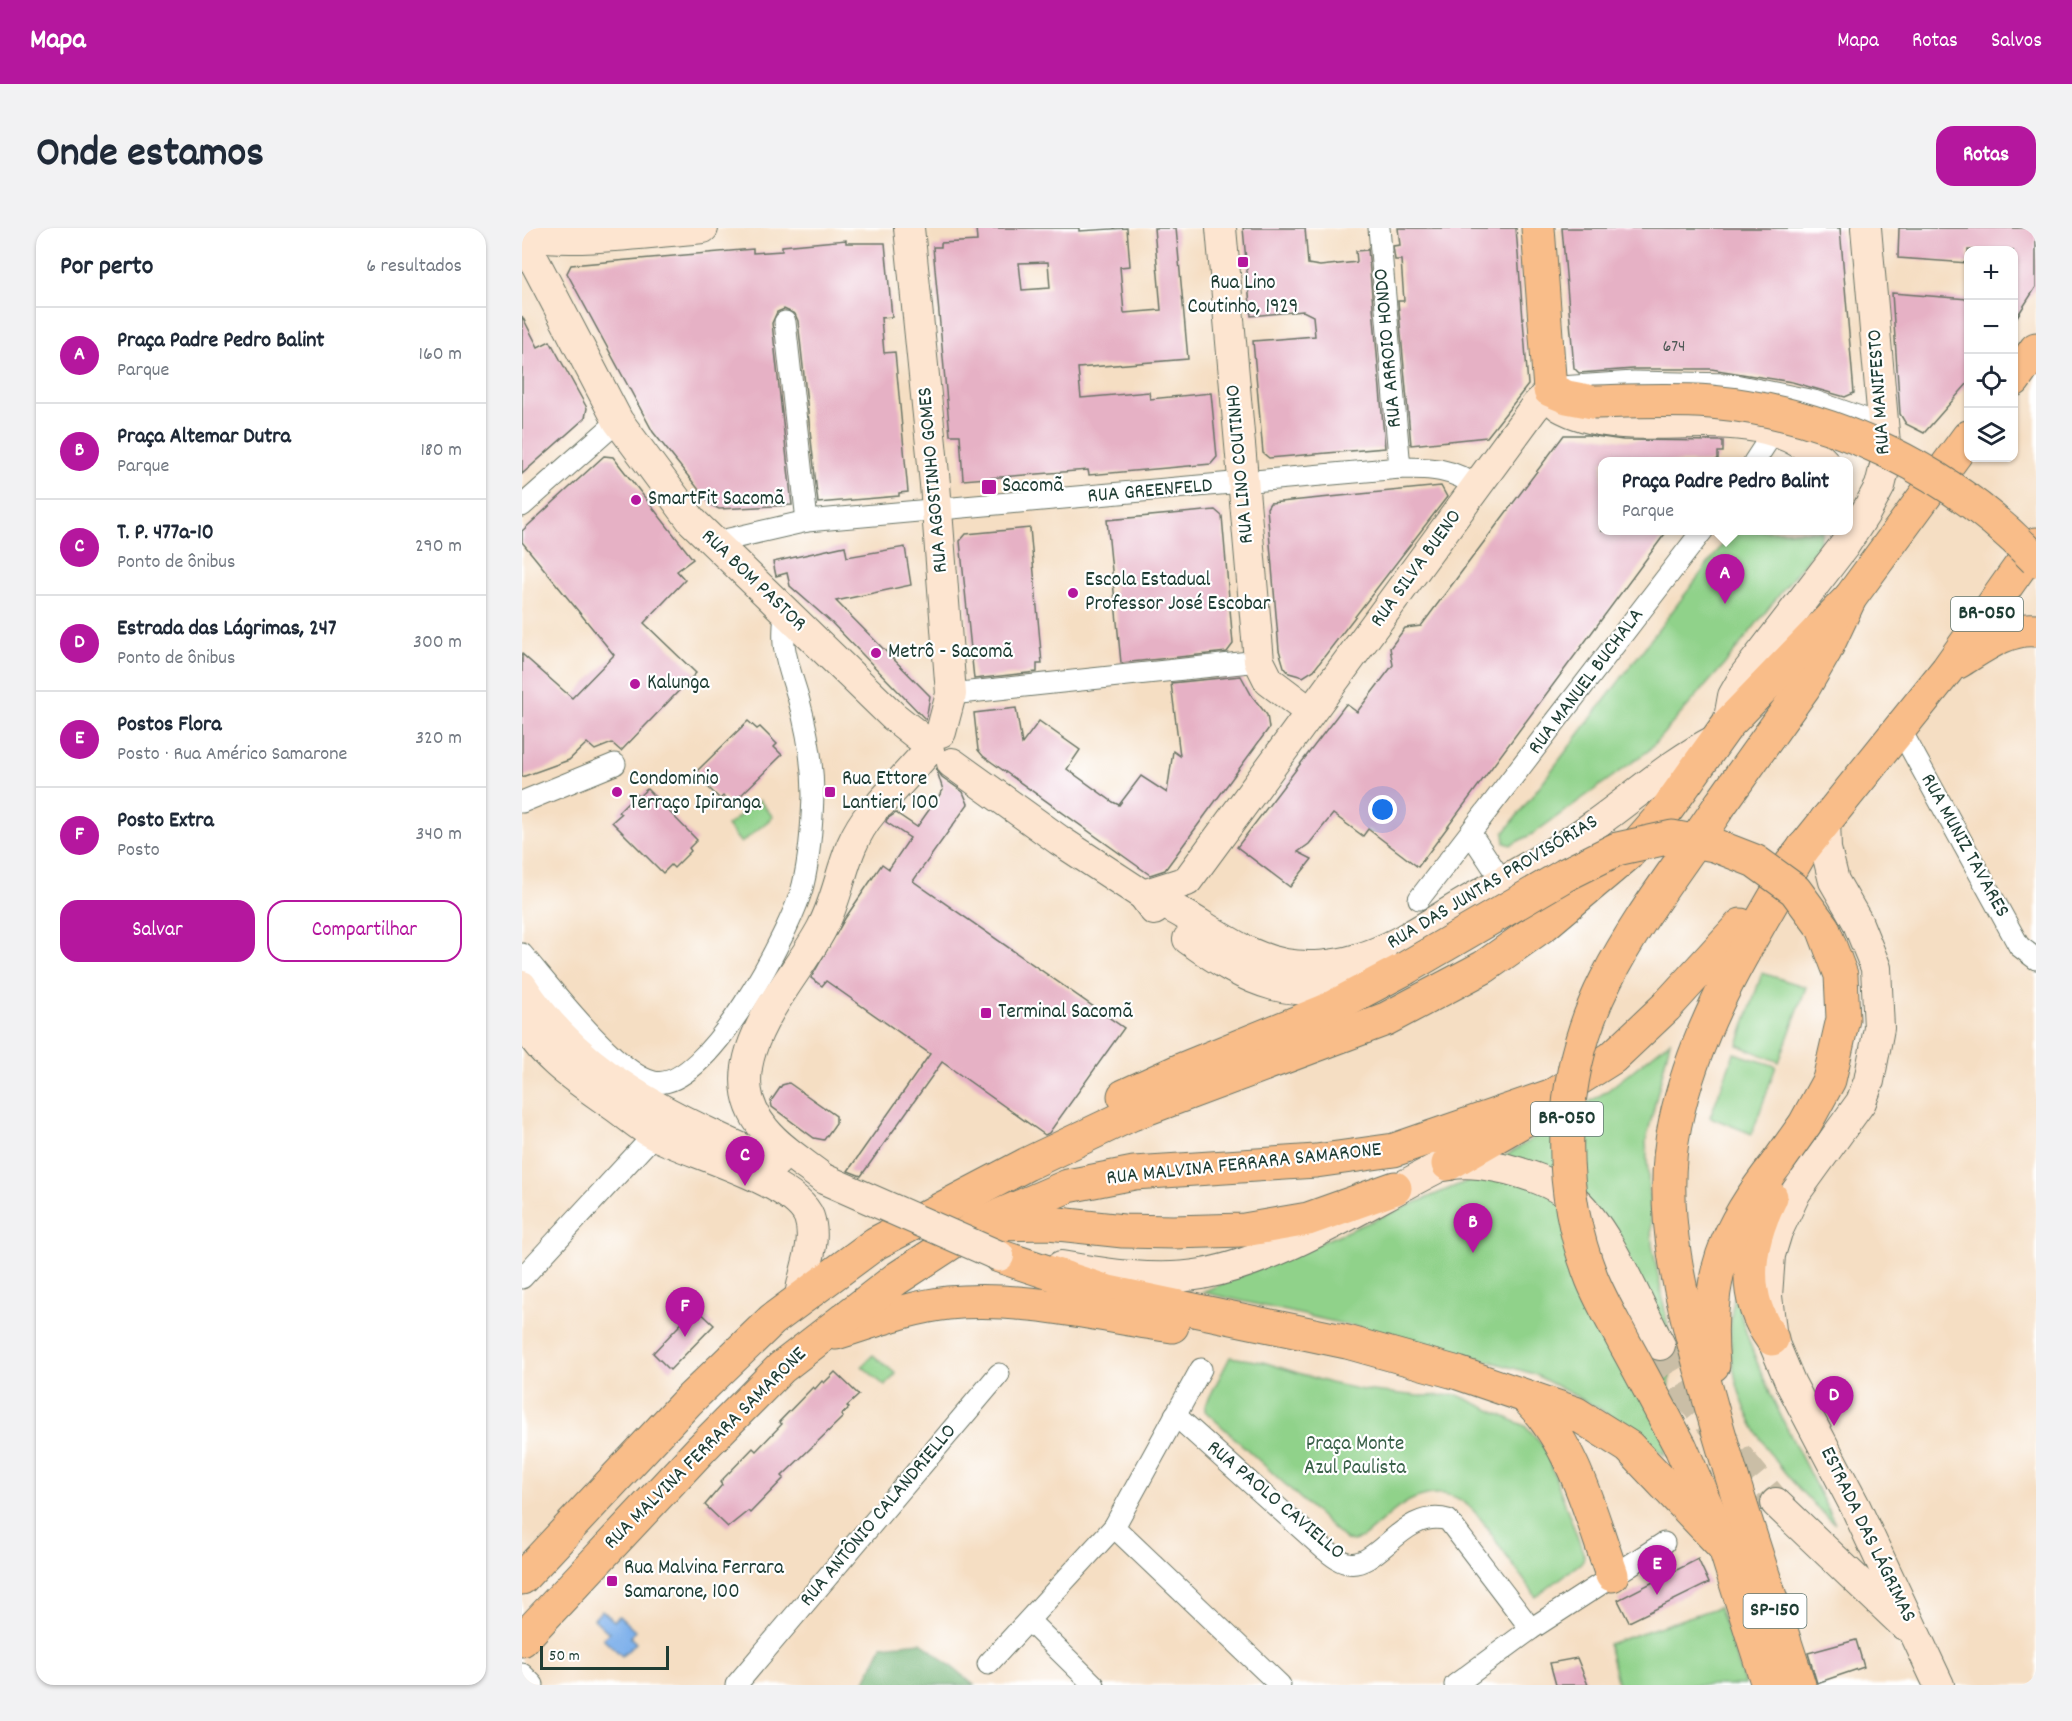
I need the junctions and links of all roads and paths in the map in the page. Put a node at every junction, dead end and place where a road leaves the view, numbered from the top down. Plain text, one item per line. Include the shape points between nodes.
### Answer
1 (704, 228) edge
2 (909, 228) edge
3 (1221, 228) edge
4 (1379, 228) edge
5 (1539, 228) edge
6 (1866, 228) edge
7 (592, 233) edge
8 (522, 236) edge
9 (785, 322) dead end
10 (2036, 349) edge
11 (2018, 373) edge
12 (1550, 390) junction
13 (618, 422) junction
14 (1883, 425) junction
15 (1773, 433) junction
16 (1964, 442) edge
17 (1757, 457) edge
18 (1819, 457) edge
19 (1400, 468) junction
20 (1242, 483) junction
21 (1477, 487) junction
22 (522, 506) edge
23 (938, 511) junction
24 (807, 521) junction
25 (1853, 526) edge
26 (1700, 535) edge
27 (1845, 538) edge
28 (712, 543) junction
29 (2034, 555) edge
30 (1850, 598) junction
31 (784, 612) junction
32 (2036, 630) edge
33 (1259, 662) junction
34 (1947, 670) junction
35 (951, 694) junction
36 (1310, 712) junction
37 (1899, 727) junction
38 (1722, 731) junction
39 (937, 747) junction
40 (615, 764) dead end
41 (522, 802) edge
42 (1825, 819) junction
43 (1471, 834) junction
44 (1804, 847) junction
45 (1187, 881) junction
46 (1502, 881) junction
47 (1143, 895) junction
48 (1419, 900) dead end
49 (1194, 921) junction
50 (522, 954) edge
51 (2036, 959) edge
52 (1396, 973) junction
53 (522, 986) edge
54 (532, 1034) edge
55 (1552, 1095) junction
56 (654, 1135) junction
57 (1027, 1164) junction
58 (1448, 1164) junction
59 (1776, 1165) junction
60 (824, 1179) junction
61 (1395, 1188) junction
62 (980, 1224) junction
63 (999, 1256) junction
64 (522, 1278) edge
65 (800, 1297) junction
66 (814, 1339) junction
67 (1772, 1339) junction
68 (1660, 1345) tunnel mouth
69 (1440, 1368) junction
70 (1201, 1369) dead end
71 (999, 1374) dead end
72 (1523, 1393) junction
73 (1175, 1415) junction
74 (1681, 1448) joint
75 (1723, 1448) junction
76 (1776, 1503) tunnel mouth
77 (1856, 1508) junction
78 (1114, 1527) junction
79 (1811, 1536) junction
80 (1664, 1543) dead end
81 (1725, 1548) junction
82 (1612, 1575) junction
83 (522, 1578) edge
84 (1029, 1621) junction
85 (1531, 1629) junction
86 (1917, 1638) junction
87 (522, 1640) edge
88 (988, 1664) dead end
89 (522, 1674) edge
90 (532, 1685) edge
91 (736, 1685) edge
92 (1094, 1685) edge
93 (1280, 1685) edge
94 (1455, 1685) edge
95 (1768, 1685) edge
96 (1798, 1685) edge
97 (1939, 1685) edge

1 - 7 main road
2 - 23 main road, RUA AGOSTINHO GOMES
3 - 20 main road, RUA LINO COUTINHO
4 - 19 street, RUA ARROIO HONDO
5 - 12 main road
6 - 14 main road, RUA MANIFESTO
7 - 8 main road via 553,239
8 - 13 main road, RUA BOM PASTOR
9 - 24 street
10 - 11 main road
12 - 14 street via 1634,382 1730,384 1814,401
12 - 15 main road via 1559,406 1598,421 1724,423
12 - 21 main road, RUA SILVA BUENO
12 - 29 main road, bridge via 1593,402 1712,402 1814,422 1908,462 1959,493
13 - 22 street
13 - 28 main road, RUA BOM PASTOR
14 - 25 main road, RUA MANIFESTO via 1885,466 1880,486
15 - 17 street
15 - 18 main road via 1794,440
16 - 30 main road, RUA DAS JUNTAS PROVISÓRIAS / BR-050
19 - 20 street, RUA GREENFELD
19 - 21 street, RUA GREENFELD via 1438,468 1463,476
20 - 23 street, RUA GREENFELD
20 - 33 main road, RUA LINO COUTINHO
21 - 36 main road, RUA SILVA BUENO
23 - 24 street, RUA GREENFELD
23 - 35 main road, RUA AGOSTINHO GOMES
24 - 28 street, RUA GREENFELD
26 - 43 street, RUA MANUEL BUCHALA
27 - 38 main road, RUA MANIFESTO via 1745,675 1733,696
28 - 31 main road, RUA BOM PASTOR
29 - 34 main road, BR-050
30 - 38 main road, RUA DAS JUNTAS PROVISÓRIAS
30 - 74 main road, RUA DAS JUNTAS PROVISÓRIAS / BR-050, bridge via 1804,687 1640,922 1589,1014 1576,1056 1568,1112 1567,1172 1578,1239 1593,1281
31 - 39 main road, RUA BOM PASTOR via 893,716
31 - 50 street via 784,644 811,754 811,830 803,886 794,913 744,1005 690,1071 676,1080 654,1083 640,1077 610,1051
32 - 34 main road via 2014,632 1994,640
33 - 35 street
33 - 36 main road, RUA LINO COUTINHO via 1269,681
34 - 37 main road, BR-050
35 - 39 main road, RUA AGOSTINHO GOMES
36 - 45 main road, RUA SILVA BUENO
37 - 42 main road, BR-050
37 - 51 street, RUA MUNIZ TAVARES via 2019,946
38 - 46 main road, RUA DAS JUNTAS PROVISÓRIAS via 1573,840
38 - 57 main road via 1665,812 1628,854 1545,924 1484,967 1386,1019 1132,1114
39 - 47 main road, RUA BOM PASTOR via 1059,840
39 - 60 main road via 859,828 827,918 753,1041 746,1083 749,1100 765,1131
40 - 41 street
42 - 44 main road, BR-050
42 - 67 main road, ESTRADA DAS LÁGRIMAS via 1834,881 1857,921 1876,968 1880,1028 1861,1102 1796,1192 1777,1232 1770,1255 1767,1296
43 - 46 street
43 - 48 street, RUA MANUEL BUCHALA
44 - 55 main road via 1718,954 1666,1007 1612,1058
44 - 75 main road, BR-050 via 1722,988 1697,1048 1675,1125 1669,1177 1673,1248 1688,1323
45 - 47 main road
45 - 49 main road
46 - 49 main road, RUA DAS JUNTAS PROVISÓRIAS via 1399,941 1340,964 1289,965 1261,959
47 - 49 main road, RUA DAS JUNTAS PROVISÓRIAS via 1167,903
47 - 52 main road, RUA BOM PASTOR via 1160,919 1221,963 1273,987 1302,991 1333,989
52 - 57 main road via 1325,1011 1107,1103
52 - 59 main road, bridge via 1617,849 1672,837 1714,845 1755,861 1795,890 1823,928 1841,975 1843,1019 1829,1080
53 - 54 main road
54 - 56 main road via 553,1062
54 - 60 main road via 579,1054 658,1110 764,1158
55 - 58 main road via 1533,1115
55 - 62 main road, RUA MALVINA FERRARA SAMARONE via 1394,1150 1316,1161 1134,1173 1068,1186
56 - 64 street
56 - 65 main road via 752,1175 802,1204 812,1239
57 - 65 main road, RUA MALVINA FERRARA SAMARONE via 876,1243
58 - 61 main road
58 - 68 main road via 1484,1164 1506,1169 1533,1177 1572,1197 1592,1220
59 - 67 main road via 1772,1193 1755,1233 1750,1278 1758,1317
59 - 75 main road via 1734,1225 1713,1286 1712,1363
60 - 63 main road, bridge
61 - 62 main road via 1308,1219 1244,1230 1173,1232 1049,1223
61 - 63 main road via 1290,1244 1202,1274 1109,1273
62 - 66 main road, RUA MALVINA FERRARA SAMARONE
63 - 69 main road via 1081,1285 1347,1342
65 - 83 main road, RUA MALVINA FERRARA SAMARONE via 687,1402
66 - 69 main road via 945,1304 1026,1302 1354,1361
66 - 87 main road, RUA MALVINA FERRARA SAMARONE via 708,1441
67 - 77 main road, ESTRADA DAS LÁGRIMAS via 1791,1384
69 - 72 main road
70 - 73 street
71 - 91 street, RUA ANTÔNIO CALANDRIELLO
72 - 81 main road via 1575,1413 1629,1447
72 - 82 main road via 1542,1413 1568,1454
73 - 78 street
73 - 85 street, RUA PAOLO CAVIELLO via 1342,1562 1360,1562 1424,1518 1448,1521
74 - 81 main road, SP-150
75 - 96 main road, SP-150
76 - 79 main road
77 - 79 main road via 1855,1523 1846,1537 1828,1541
77 - 86 main road, ESTRADA DAS LÁGRIMAS
78 - 84 street
78 - 93 street
79 - 86 main road
80 - 82 street
81 - 95 main road, SP-150
82 - 85 street
84 - 88 street
84 - 92 street
85 - 94 street
86 - 97 main road, ESTRADA DAS LÁGRIMAS
89 - 90 street

